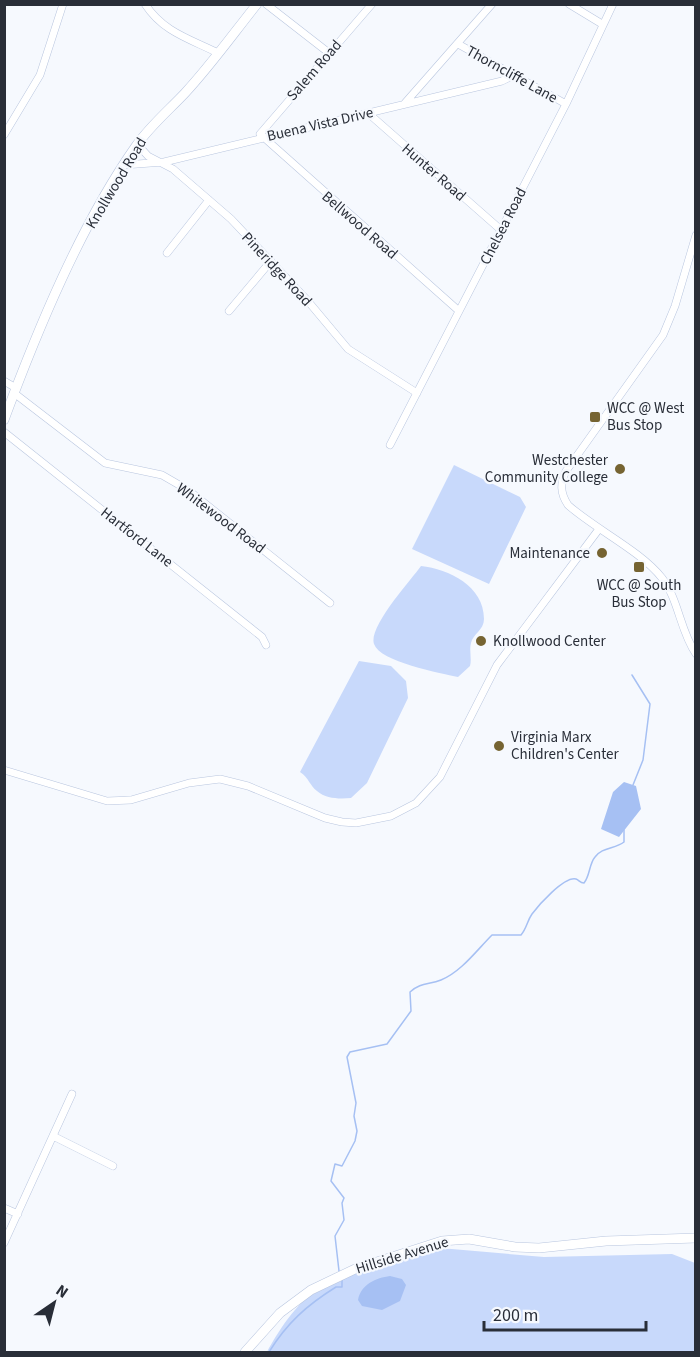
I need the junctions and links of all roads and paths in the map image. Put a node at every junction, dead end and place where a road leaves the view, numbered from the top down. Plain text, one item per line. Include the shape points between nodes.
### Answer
1 (63, 4) edge
2 (145, 4) edge
3 (257, 4) edge
4 (266, 4) edge
5 (372, 4) edge
6 (492, 4) edge
7 (569, 4) edge
8 (613, 4) edge
9 (602, 24) junction
10 (458, 44) junction
11 (218, 53) junction
12 (329, 53) junction
13 (514, 75) junction
14 (405, 103) junction
15 (566, 104) junction
16 (368, 113) junction
17 (4, 135) edge
18 (262, 138) junction
19 (137, 144) junction
20 (164, 162) junction
21 (124, 165) junction
22 (209, 200) junction
23 (501, 230) junction
24 (696, 235) edge
25 (167, 253) dead end
26 (271, 261) junction
27 (229, 311) dead end
28 (459, 311) junction
29 (4, 381) edge
30 (15, 391) junction
31 (417, 393) junction
32 (4, 420) edge
33 (4, 432) edge
34 (390, 445) dead end
35 (599, 529) junction
36 (330, 603) dead end
37 (266, 645) dead end
38 (696, 654) edge
39 (4, 770) edge
40 (72, 1094) dead end
41 (53, 1136) junction
42 (113, 1166) dead end
43 (4, 1208) edge
44 (18, 1214) junction
45 (696, 1238) edge
46 (4, 1243) edge
47 (244, 1353) edge

1 - 17 street via 40,75
2 - 11 street via 166,28
3 - 11 main road, Knollwood Road
4 - 12 street
5 - 12 street, Salem Road
6 - 10 street
7 - 9 street
8 - 9 street, Chelsea Road
9 - 15 street, Chelsea Road
10 - 13 street, Thorncliffe Lane
10 - 14 street
11 - 19 main road, Knollwood Road
12 - 18 street, Salem Road via 261,131
13 - 14 street, Buena Vista Drive
13 - 15 street, Thorncliffe Lane
14 - 16 street, Buena Vista Drive
15 - 23 street, Chelsea Road
16 - 18 street, Buena Vista Drive
16 - 23 street, Hunter Road
18 - 20 street, Buena Vista Drive
18 - 28 street, Bellwood Road
19 - 20 street, Pineridge Road via 148,156
19 - 21 main road, Knollwood Road
20 - 21 street, Buena Vista Drive
20 - 22 street, Pineridge Road
21 - 30 main road, Knollwood Road via 62,281
22 - 25 street
22 - 26 street, Pineridge Road
23 - 28 street, Chelsea Road
24 - 35 street via 663,335 563,477 562,492 568,505
26 - 27 street
26 - 31 street, Pineridge Road via 348,349
28 - 31 street, Chelsea Road
29 - 30 street
30 - 32 main road, Knollwood Road
30 - 36 street, Whitewood Road via 105,463 162,475 188,490
31 - 34 street, Chelsea Road
33 - 37 street, Hartford Lane via 262,637
35 - 38 street via 664,580
35 - 39 street via 497,665 440,777 416,803 392,816 342,822 248,786 220,780 189,783 132,800 107,801
40 - 41 street
41 - 42 street
41 - 44 street
43 - 44 street
44 - 46 street
45 - 47 main road, Hillside Avenue via 533,1248 469,1239 442,1241 355,1269 311,1290 280,1313

